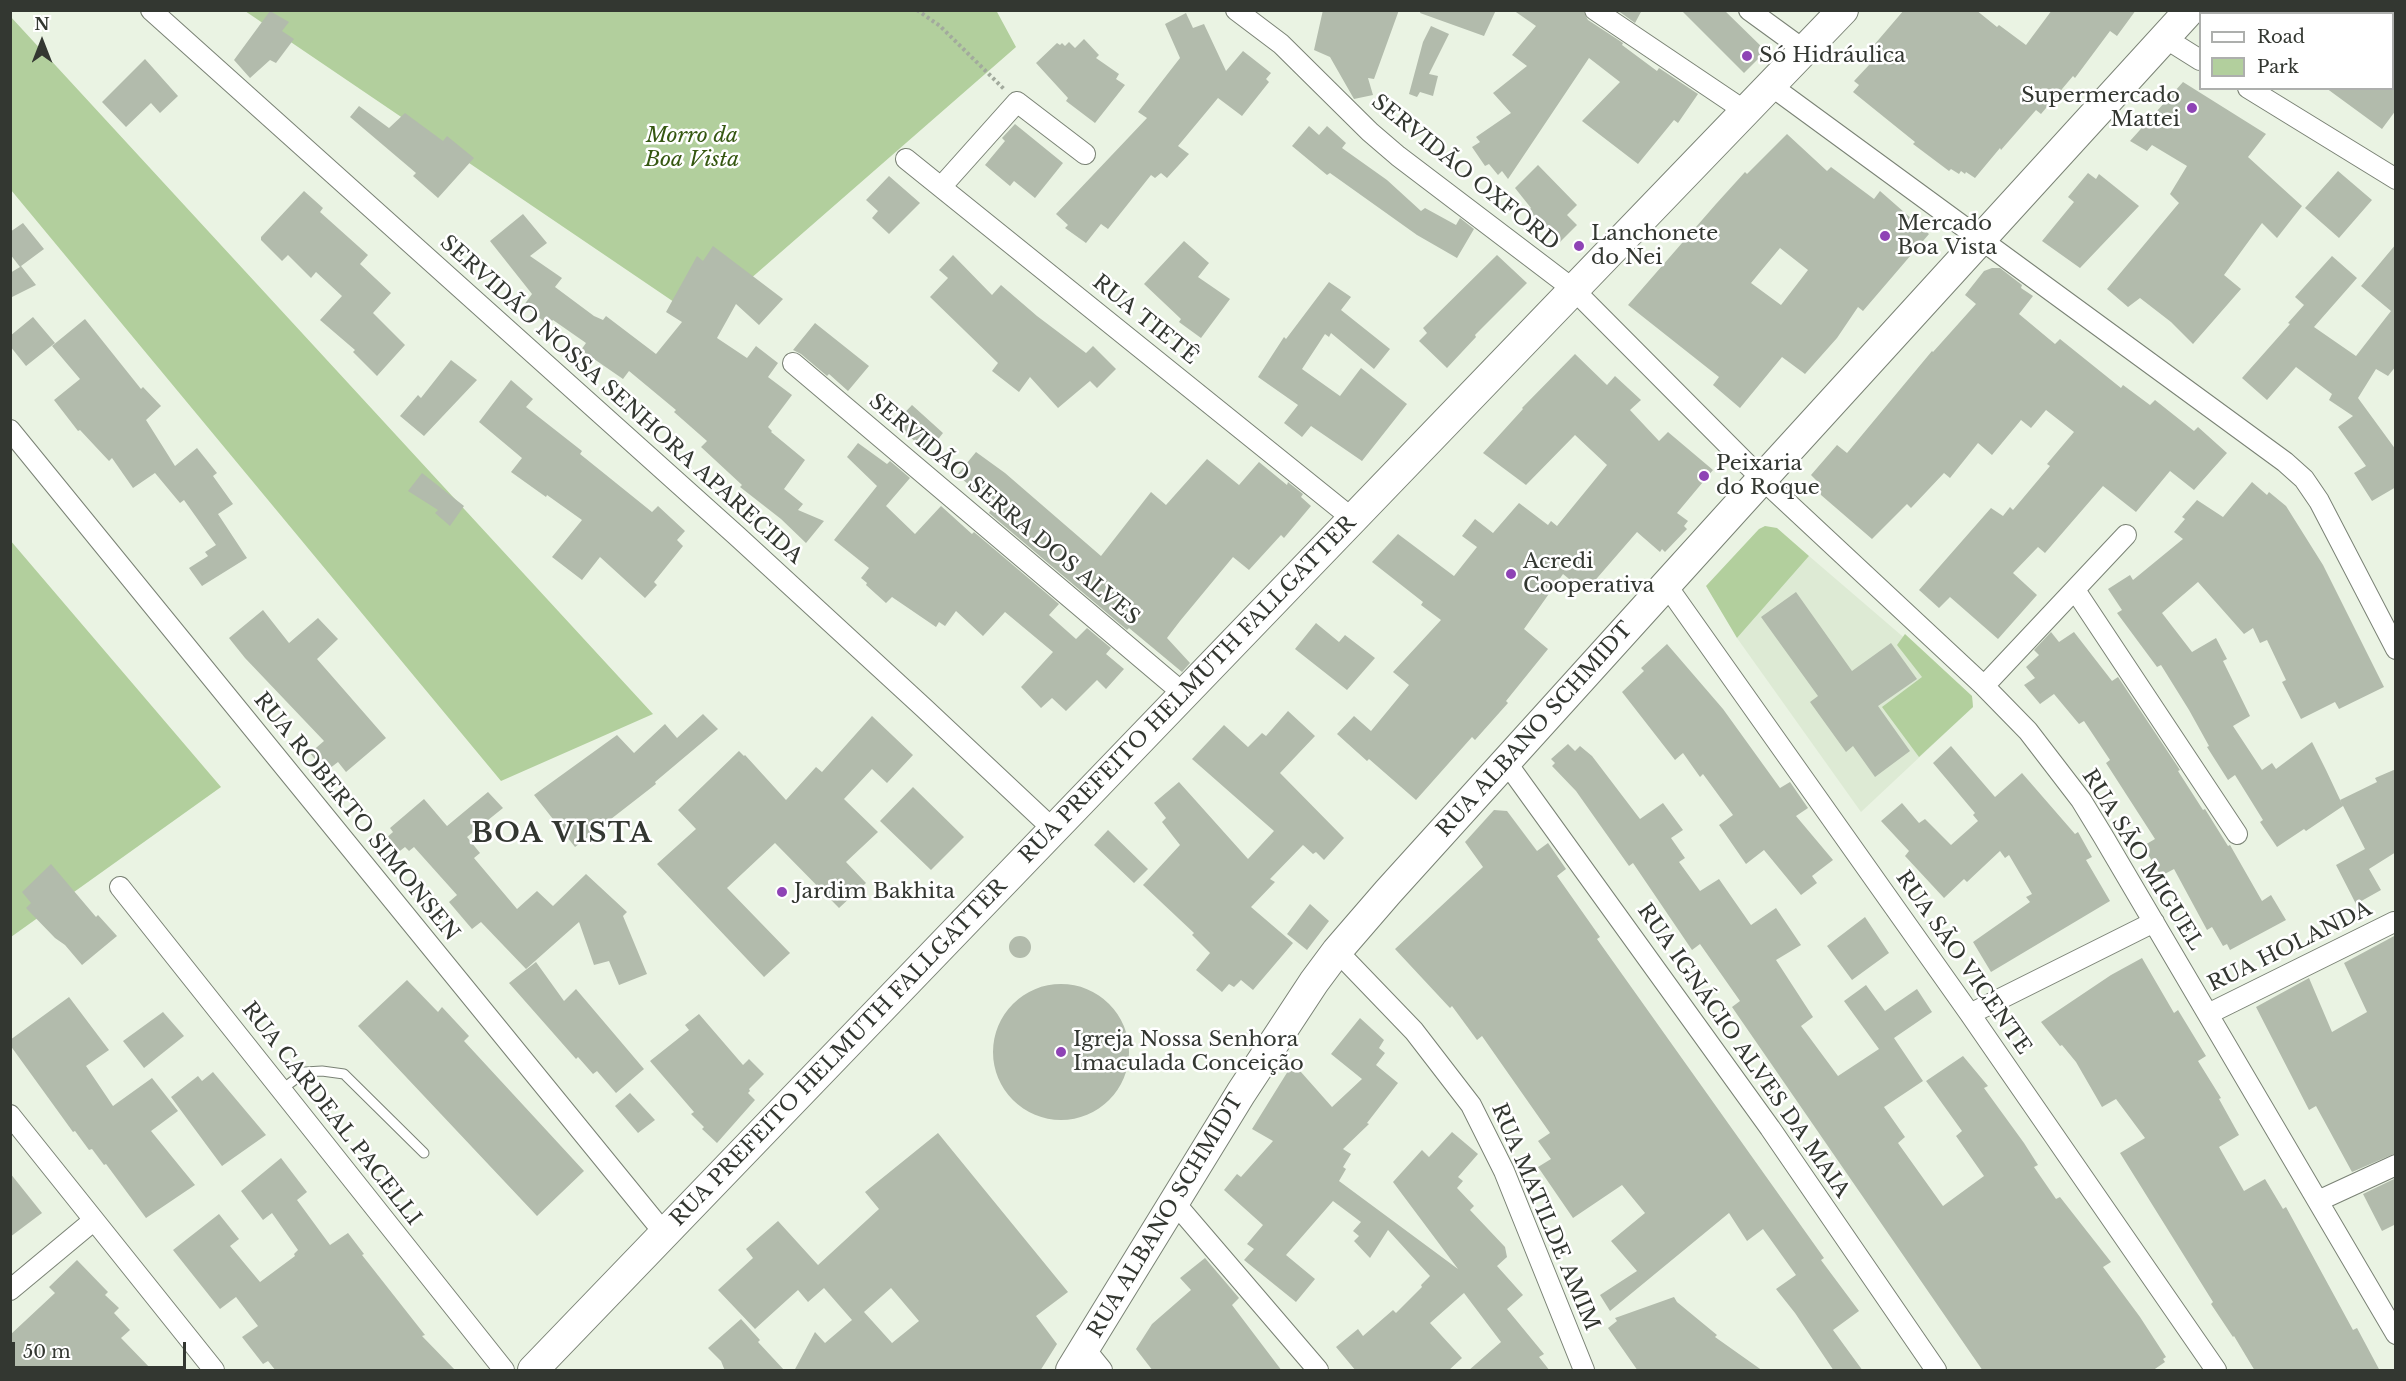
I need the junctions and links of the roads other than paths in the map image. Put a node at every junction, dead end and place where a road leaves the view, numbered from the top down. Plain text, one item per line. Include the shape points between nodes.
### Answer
1 (151, 10) edge
2 (1236, 10) edge
3 (1595, 10) edge
4 (1749, 10) edge
5 (1843, 10) edge
6 (2190, 10) edge
7 (2165, 38) junction
8 (1804, 50) junction
9 (2199, 59) edge
10 (1770, 85) junction
11 (2251, 90) edge
12 (1745, 111) junction
13 (1085, 154) dead end
14 (906, 159) dead end
15 (2396, 179) edge
16 (941, 187) junction
17 (1981, 240) junction
18 (1573, 289) junction
19 (793, 363) dead end
20 (10, 430) edge
21 (1762, 479) junction
22 (1353, 519) junction
23 (2126, 535) dead end
24 (1666, 586) junction
25 (2075, 590) junction
26 (2396, 649) edge
27 (1984, 686) junction
28 (1184, 694) junction
29 (1506, 762) junction
30 (1054, 830) junction
31 (2237, 834) dead end
32 (120, 887) dead end
33 (2154, 922) junction
34 (2394, 922) dead end
35 (1338, 951) junction
36 (1970, 1014) junction
37 (2208, 1014) junction
38 (281, 1090) junction
39 (10, 1115) edge
40 (424, 1153) dead end
41 (2396, 1166) edge
42 (2318, 1201) junction
43 (1174, 1202) junction
44 (93, 1221) junction
45 (665, 1234) junction
46 (10, 1290) edge
47 (2396, 1334) edge
48 (1086, 1363) edge
49 (213, 1371) edge
50 (504, 1371) edge
51 (534, 1371) edge
52 (1318, 1371) edge
53 (1584, 1371) edge
54 (1936, 1371) edge
55 (2216, 1371) edge

1 - 30 street, SERVIDÃO NOSSA SENHORA APARECIDA via 737,536
2 - 18 street, SERVIDÃO OXFORD via 1281,44 1398,156
3 - 12 street
4 - 8 street
5 - 8 main road, RUA PREFEITO HELMUTH FALLGATTER
6 - 7 main road, RUA ALBANO SCHMIDT
7 - 9 street
7 - 17 main road, RUA ALBANO SCHMIDT
8 - 10 main road, RUA PREFEITO HELMUTH FALLGATTER
10 - 12 main road, RUA PREFEITO HELMUTH FALLGATTER
10 - 17 street
11 - 15 street
12 - 18 main road, RUA PREFEITO HELMUTH FALLGATTER
13 - 16 street via 1017,102
14 - 16 street, RUA TIETÊ
16 - 22 street, RUA TIETÊ
17 - 21 main road, RUA ALBANO SCHMIDT
17 - 26 street via 2304,479
18 - 21 street, SERVIDÃO OXFORD
18 - 22 main road, RUA PREFEITO HELMUTH FALLGATTER
19 - 28 street, SERVIDÃO SERRA DOS ALVES
20 - 45 street, RUA ROBERTO SIMONSEN
21 - 24 main road, RUA ALBANO SCHMIDT
21 - 27 street, RUA SÃO MIGUEL
22 - 28 main road, RUA PREFEITO HELMUTH FALLGATTER
23 - 25 street
24 - 29 main road, RUA ALBANO SCHMIDT
24 - 36 street, RUA SÃO VICENTE
25 - 27 street
25 - 31 street
27 - 33 street, RUA SÃO MIGUEL via 2046,753 2081,800
28 - 30 main road, RUA PREFEITO HELMUTH FALLGATTER
29 - 35 main road, RUA ALBANO SCHMIDT
29 - 54 street, RUA IGNÁCIO ALVES DA MAIA via 1763,1118
30 - 45 main road, RUA PREFEITO HELMUTH FALLGATTER
32 - 38 street, RUA CARDEAL PACELLI
33 - 36 street
33 - 37 street, RUA SÃO MIGUEL
34 - 37 street, RUA HOLANDA
35 - 43 main road, RUA ALBANO SCHMIDT via 1247,1083
35 - 53 street, RUA MATILDE AMIM via 1414,1031 1471,1105 1504,1171
36 - 55 street, RUA SÃO VICENTE
37 - 42 street, RUA SÃO MIGUEL
38 - 40 lane via 304,1072 344,1074
38 - 50 street, RUA CARDEAL PACELLI
39 - 44 street
41 - 42 street
42 - 47 street, RUA SÃO MIGUEL
43 - 48 main road, RUA ALBANO SCHMIDT
43 - 52 street
44 - 46 street
44 - 49 street
45 - 51 main road, RUA PREFEITO HELMUTH FALLGATTER

